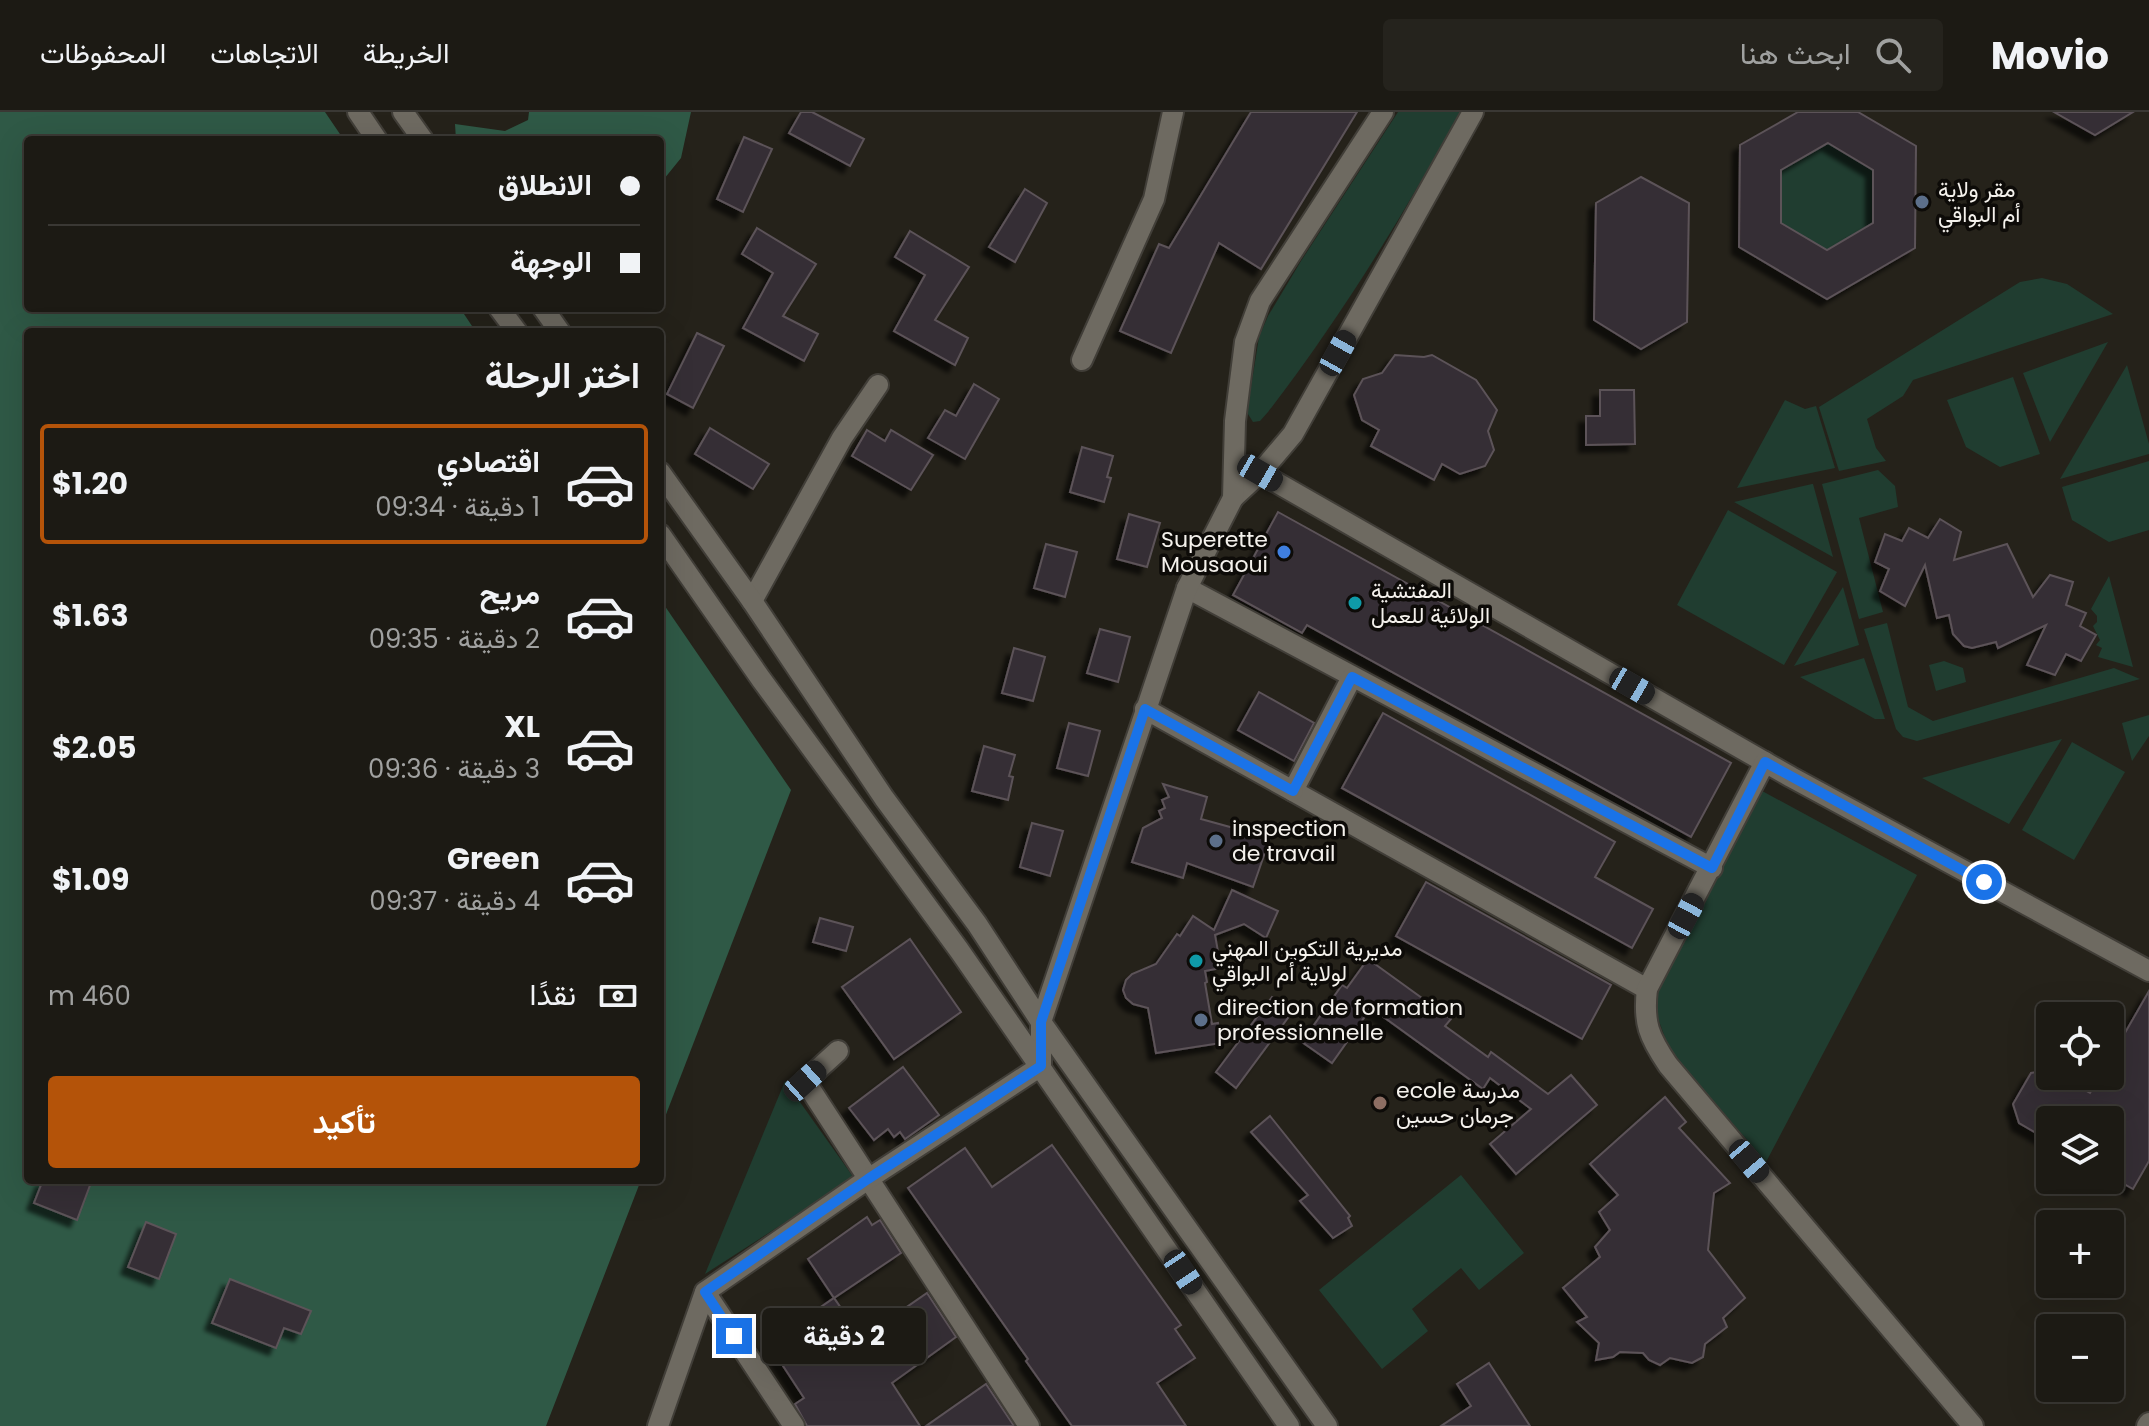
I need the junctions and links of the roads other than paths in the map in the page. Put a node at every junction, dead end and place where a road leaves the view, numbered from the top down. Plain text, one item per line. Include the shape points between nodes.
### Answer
1 (358, 112) edge
2 (403, 112) edge
3 (1173, 112) edge
4 (1383, 112) edge
5 (1473, 112) edge
6 (374, 136) edge
7 (420, 136) edge
8 (1082, 360) dead end
9 (878, 385) dead end
10 (1260, 473) junction
11 (664, 478) edge
12 (1233, 498) junction
13 (664, 540) edge
14 (1187, 588) junction
15 (752, 601) junction
16 (1352, 677) junction
17 (1145, 709) junction
18 (1765, 762) junction
19 (1293, 791) junction
20 (1712, 868) junction
21 (2149, 971) edge
22 (1647, 989) junction
23 (1041, 1022) junction
24 (838, 1051) dead end
25 (1041, 1066) junction
26 (868, 1179) junction
27 (705, 1292) junction
28 (658, 1426) edge
29 (794, 1426) edge
30 (1029, 1426) edge
31 (1289, 1426) edge
32 (1327, 1426) edge
33 (1973, 1426) edge

1 - 6 street
2 - 7 street
3 - 8 street via 1154,199
4 - 12 street via 1260,301 1245,342
5 - 10 street via 1293,434
9 - 15 street via 842,438
10 - 12 street
10 - 18 street
11 - 15 street
12 - 14 street
13 - 25 street
14 - 16 street
14 - 17 street
15 - 23 street
16 - 19 street
16 - 20 street
17 - 19 street
17 - 23 street
18 - 20 street
18 - 21 street
19 - 22 street
20 - 22 street
22 - 33 street via 1644,1012 1651,1040 1668,1065
23 - 25 street
23 - 32 street
24 - 26 street via 805,1081
25 - 26 street
25 - 31 street
26 - 27 street
26 - 30 street
27 - 28 street
27 - 29 street

